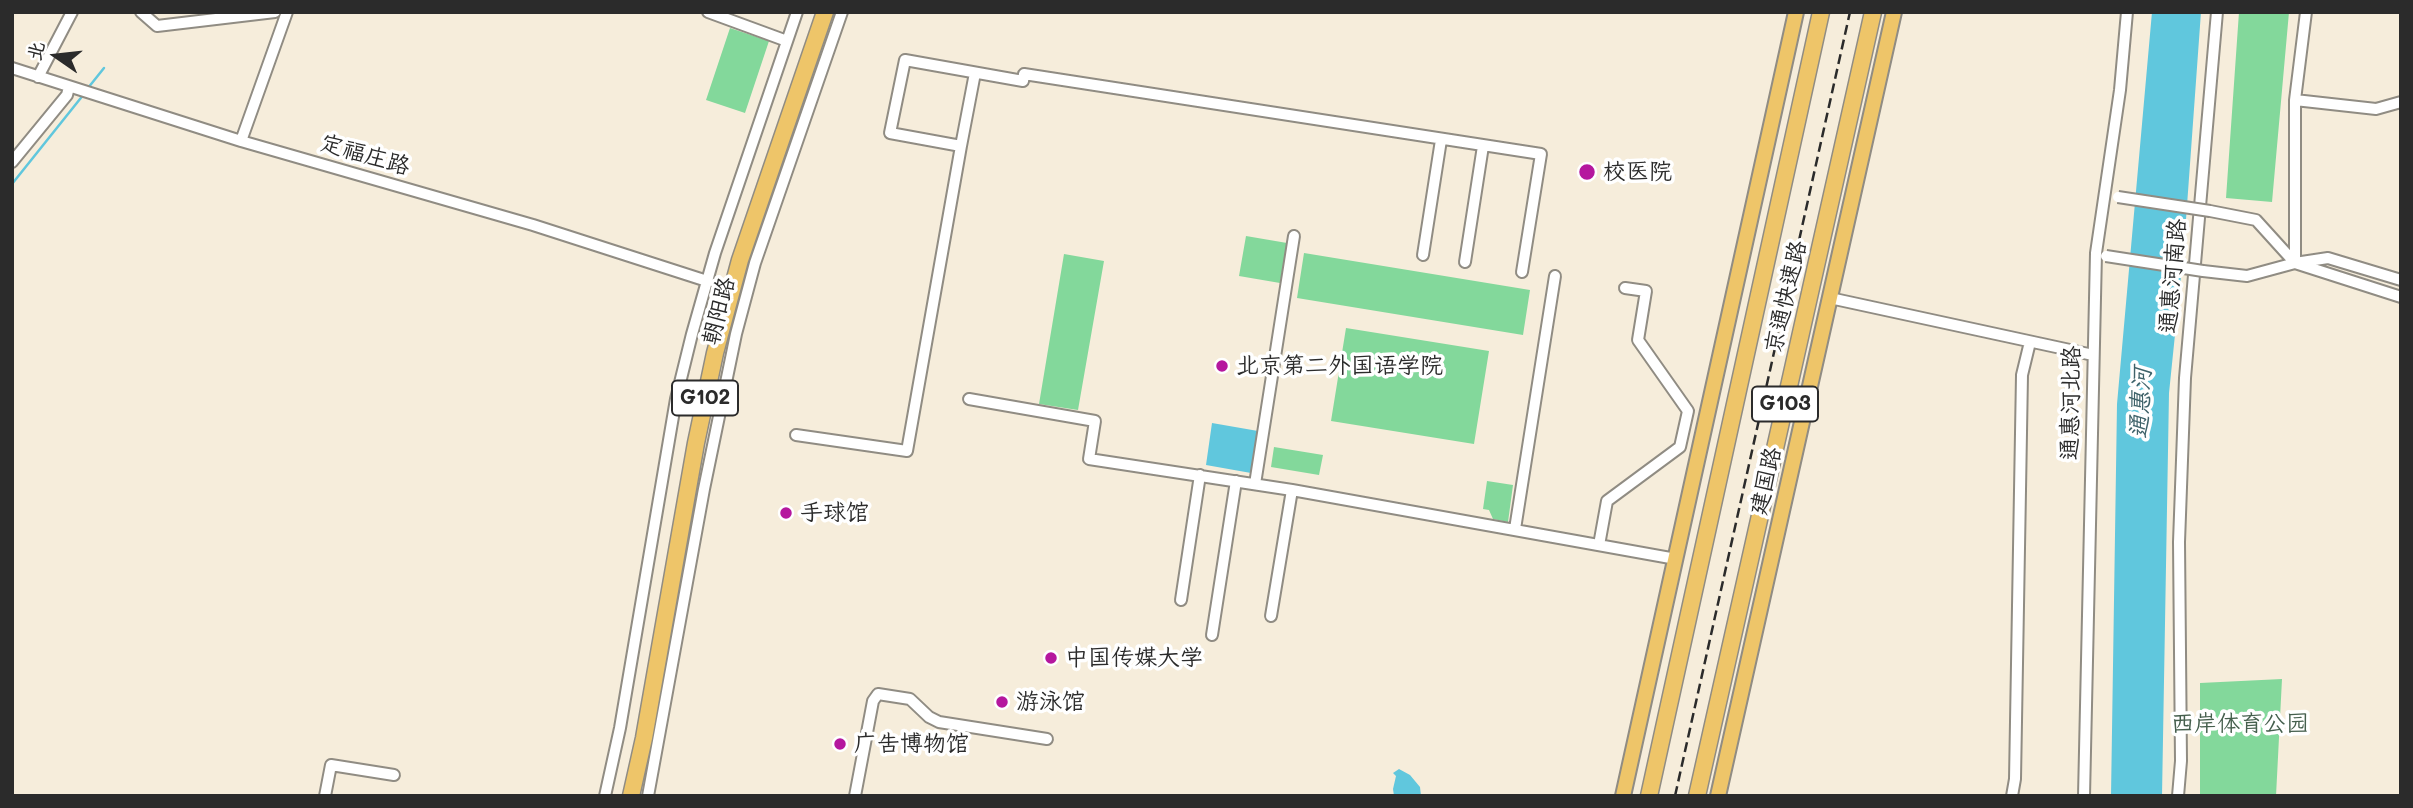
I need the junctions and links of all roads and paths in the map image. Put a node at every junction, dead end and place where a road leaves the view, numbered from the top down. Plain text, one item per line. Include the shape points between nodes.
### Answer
1 (72, 12) edge
2 (141, 12) edge
3 (275, 12) edge
4 (287, 12) edge
5 (708, 12) edge
6 (797, 12) edge
7 (815, 12) edge
8 (825, 12) edge
9 (842, 12) edge
10 (1796, 12) edge
11 (1821, 12) edge
12 (1873, 12) edge
13 (1894, 12) edge
14 (2127, 12) edge
15 (2217, 12) edge
16 (2306, 12) edge
17 (787, 41) junction
18 (12, 68) edge
19 (975, 73) junction
20 (38, 76) junction
21 (74, 88) junction
22 (2295, 100) junction
23 (2401, 102) edge
24 (1441, 140) junction
25 (241, 142) junction
26 (961, 146) junction
27 (1483, 146) junction
28 (12, 162) edge
29 (2104, 194) junction
30 (1294, 236) dead end
31 (2101, 254) junction
32 (1423, 255) dead end
33 (1465, 262) dead end
34 (2295, 263) junction
35 (1522, 272) dead end
36 (1555, 276) dead end
37 (2401, 280) edge
38 (707, 281) junction
39 (1625, 288) dead end
40 (1830, 298) junction
41 (2401, 298) edge
42 (2030, 342) junction
43 (2093, 355) junction
44 (969, 399) dead end
45 (796, 435) dead end
46 (1200, 475) junction
47 (1236, 481) junction
48 (1255, 484) junction
49 (1292, 490) junction
50 (1515, 529) junction
51 (1599, 545) junction
52 (1676, 559) junction
53 (1181, 600) dead end
54 (1270, 616) dead end
55 (1213, 635) dead end
56 (1047, 739) dead end
57 (394, 775) dead end
58 (325, 796) edge
59 (605, 796) edge
60 (621, 796) edge
61 (631, 796) edge
62 (648, 796) edge
63 (855, 796) edge
64 (1623, 796) edge
65 (1649, 796) edge
66 (1697, 796) edge
67 (1718, 796) edge
68 (2012, 796) edge
69 (2084, 796) edge
70 (2178, 796) edge

1 - 20 street
2 - 3 street via 157,26
4 - 25 street
5 - 17 street
6 - 17 street, 朝阳路
7 - 60 highway, 朝阳路 / G102 via 731,257 706,351
8 - 61 highway, 朝阳路 / G102 via 740,260 715,353
9 - 62 street, 朝阳路 via 755,263 736,334
10 - 52 main road
11 - 65 highway, 京通快速路 / G103
12 - 66 highway, 京通快速路 / G103
13 - 40 main road, 建国路
14 - 29 street, 通惠河北路
15 - 70 street, 通惠河南路 via 2185,378
16 - 22 street
17 - 38 street, 朝阳路
18 - 20 street, 定福庄路
19 - 24 street via 1023,81 1024,75
19 - 26 street
19 - 26 street via 905,60 890,132
20 - 21 street, 定福庄路
21 - 25 street, 定福庄路
21 - 28 street
22 - 23 street via 2376,108
22 - 34 street
24 - 27 street
24 - 32 street
25 - 38 street, 定福庄路 via 533,225
26 - 45 street via 906,451
27 - 33 street
27 - 35 street via 1541,154
29 - 31 street, 通惠河北路
29 - 34 street, bridge via 2256,220
30 - 48 street
31 - 34 street, bridge via 2247,276
31 - 43 street, 通惠河北路
34 - 37 street via 2328,258
34 - 41 street
36 - 50 street
38 - 59 street, 朝阳路 via 676,399
39 - 51 street via 1646,291 1637,340 1688,411 1680,447 1607,501
40 - 42 street
40 - 67 main road, 建国路
42 - 43 street
42 - 68 street via 2022,375
43 - 69 street, 通惠河北路
44 - 46 street via 1096,421 1089,459
46 - 47 street
46 - 53 street
47 - 48 street
47 - 55 street
48 - 49 street
49 - 50 street
49 - 54 street
50 - 51 street
51 - 52 street
52 - 64 main road
56 - 63 street via 939,722 910,699 878,694
57 - 58 street via 331,765

